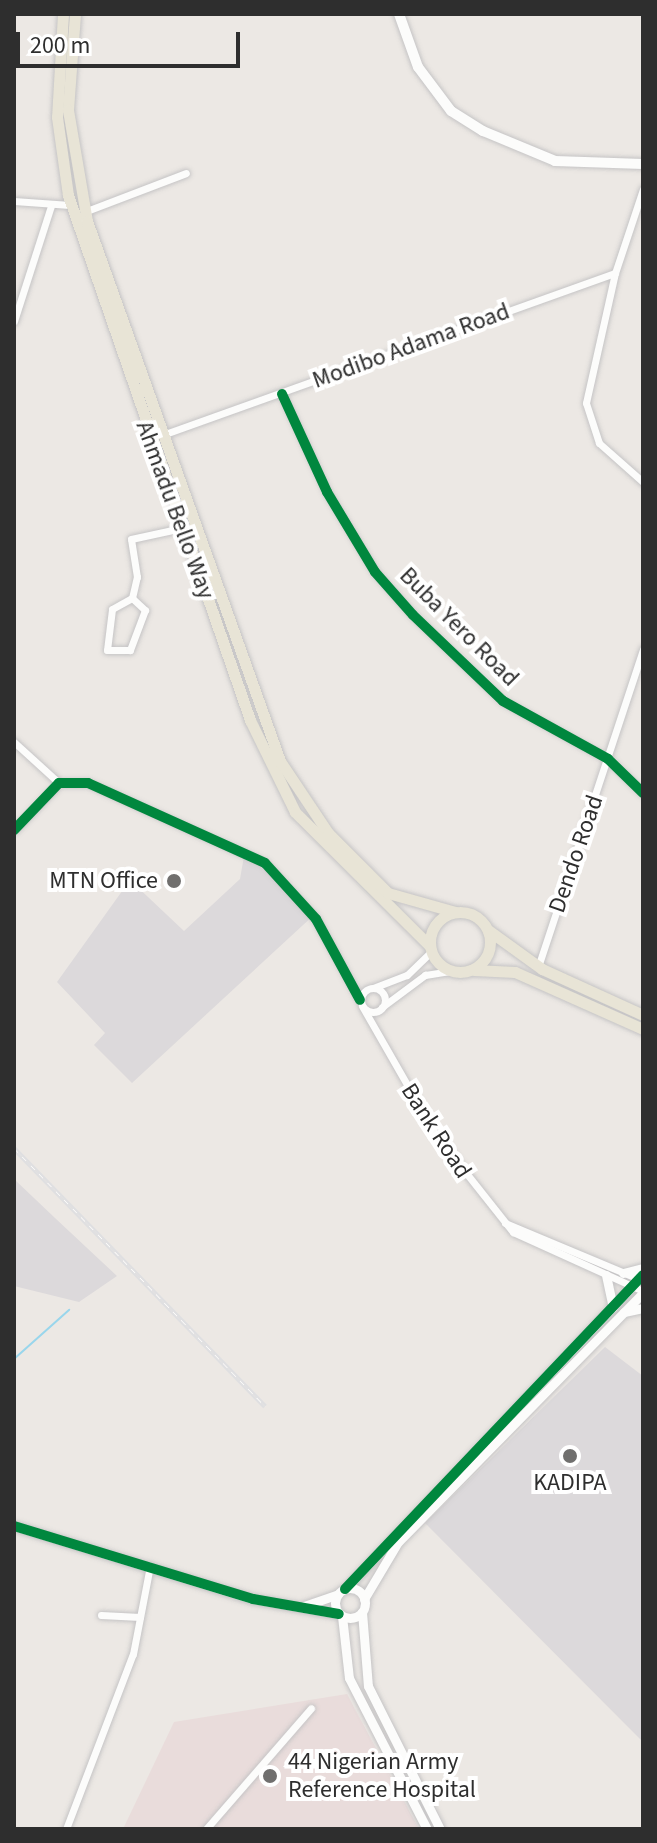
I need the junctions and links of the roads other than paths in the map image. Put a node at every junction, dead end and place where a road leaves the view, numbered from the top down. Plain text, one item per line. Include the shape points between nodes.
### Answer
1 (63, 14) edge
2 (75, 14) edge
3 (399, 14) edge
4 (643, 164) edge
5 (186, 173) dead end
6 (643, 189) edge
7 (14, 201) edge
8 (70, 205) junction
9 (51, 206) junction
10 (84, 212) junction
11 (615, 273) junction
12 (14, 321) edge
13 (282, 394) junction
14 (162, 435) junction
15 (643, 482) edge
16 (182, 528) junction
17 (132, 598) junction
18 (643, 649) edge
19 (14, 742) edge
20 (608, 759) junction
21 (59, 783) junction
22 (643, 794) edge
23 (14, 830) edge
24 (455, 912) junction
25 (488, 930) junction
26 (430, 949) junction
27 (538, 967) junction
28 (450, 971) junction
29 (469, 971) junction
30 (349, 978) junction
31 (370, 988) junction
32 (361, 1003) junction
33 (380, 1008) junction
34 (643, 1015) edge
35 (643, 1029) edge
36 (375, 1035) junction
37 (505, 1223) junction
38 (643, 1268) edge
39 (623, 1273) junction
40 (606, 1275) junction
41 (639, 1281) edge
42 (643, 1292) edge
43 (613, 1307) junction
44 (643, 1308) edge
45 (624, 1312) junction
46 (14, 1526) edge
47 (150, 1566) junction
48 (342, 1591) junction
49 (364, 1599) junction
50 (303, 1606) junction
51 (362, 1612) junction
52 (101, 1615) dead end
53 (341, 1615) junction
54 (140, 1617) junction
55 (311, 1708) dead end
56 (66, 1829) edge
57 (206, 1829) edge
58 (427, 1829) edge
59 (440, 1829) edge

1 - 8 main road, Ahmadu Bello Way via 57,117
2 - 10 main road, Ahmadu Bello Way via 68,110
3 - 4 main road via 418,67 451,111 483,131 555,161
5 - 10 street
6 - 11 street
7 - 9 street
8 - 9 street
8 - 16 main road, Ahmadu Bello Way
9 - 12 street
10 - 14 main road, Ahmadu Bello Way
11 - 13 street, Modibo Adama Road
11 - 15 street via 586,403 599,443
13 - 14 street, Modibo Adama Road
13 - 20 street, Buba Yero Road via 327,492 375,572 413,615 503,701
14 - 24 main road, Ahmadu Bello Way via 280,761 328,833 388,893
16 - 17 street via 131,539 137,577
16 - 26 main road, Ahmadu Bello Way via 250,720 295,812
17 - 17 street via 112,609 107,650 130,650 145,610
18 - 20 street, Dendo Road
19 - 21 street
20 - 22 street, Buba Yero Road
20 - 27 street, Dendo Road
21 - 23 street
21 - 30 street, Bank Road via 88,783 265,863 316,919
24 - 25 main road via 472,914
24 - 26 main road via 436,924
25 - 27 main road
25 - 29 main road via 487,955
26 - 28 main road
26 - 31 street via 407,975
27 - 34 main road
28 - 29 main road
28 - 33 street via 425,975
29 - 35 main road via 515,972
30 - 31 street
30 - 32 street, Bank Road
31 - 32 street
31 - 33 street via 384,995
32 - 33 street
32 - 36 street, Bank Road
33 - 36 street
36 - 37 street, Bank Road via 469,1183
37 - 39 street, Bank Road
37 - 40 street, Bank Road
38 - 39 street
39 - 41 street, Bank Road
40 - 41 street, Bank Road
40 - 43 street
41 - 42 street, Bank Road
41 - 43 street
42 - 45 street
43 - 48 street
44 - 45 street
45 - 49 street via 398,1542
46 - 47 street
47 - 50 street
47 - 54 street
48 - 49 street
48 - 50 street
48 - 53 street
49 - 51 street
50 - 53 street
51 - 53 street
51 - 59 street via 368,1686
52 - 54 street
53 - 58 street via 349,1678
54 - 56 street via 102,1746
55 - 57 street

